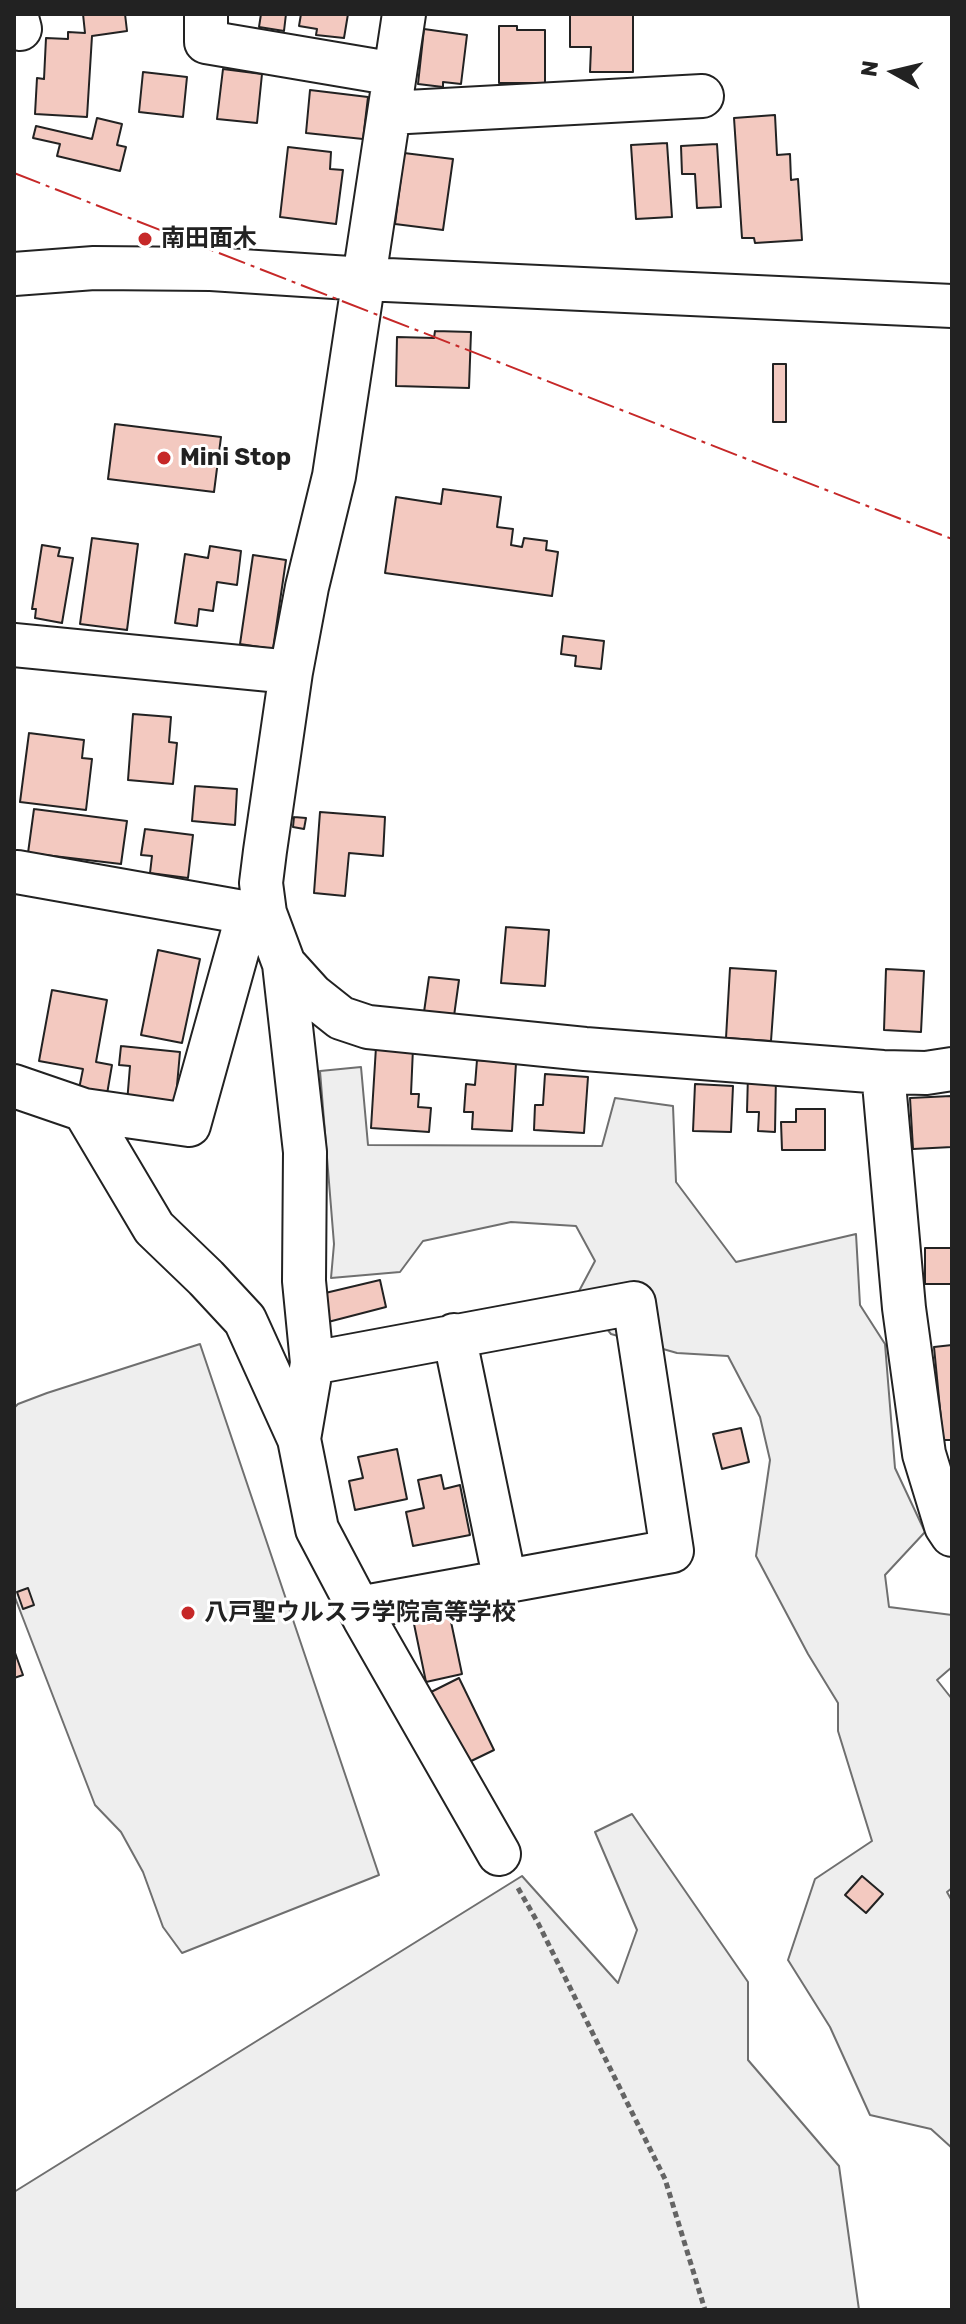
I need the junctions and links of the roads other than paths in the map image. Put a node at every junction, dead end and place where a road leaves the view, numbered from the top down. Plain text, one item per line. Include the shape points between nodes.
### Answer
1 (206, 14) edge
2 (404, 14) edge
3 (392, 93) junction
4 (702, 96) dead end
5 (14, 274) edge
6 (365, 279) junction
7 (952, 306) edge
8 (14, 645) edge
9 (291, 672) junction
10 (17, 872) dead end
11 (257, 913) junction
12 (284, 964) junction
13 (952, 1069) edge
14 (883, 1072) junction
15 (14, 1086) edge
16 (84, 1110) junction
17 (454, 1335) junction
18 (312, 1363) junction
19 (299, 1439) junction
20 (952, 1535) edge
21 (505, 1581) junction
22 (359, 1608) junction
23 (499, 1854) road end

1 - 3 street via 206,42
2 - 3 street
3 - 4 street
3 - 6 street
5 - 6 street via 211,269
6 - 7 street
6 - 9 street via 334,476
8 - 9 street
9 - 11 street
10 - 11 street
11 - 12 street
11 - 16 street via 189,1125
12 - 14 street via 341,1018 368,1027
12 - 18 street via 305,1152 304,1281
13 - 14 street
14 - 20 street via 904,1308 924,1454
15 - 16 street
16 - 19 street via 154,1228 245,1320
17 - 18 street
17 - 21 street
17 - 21 street via 634,1303 672,1551
18 - 19 street
19 - 22 street via 317,1529
21 - 22 street
22 - 23 street

